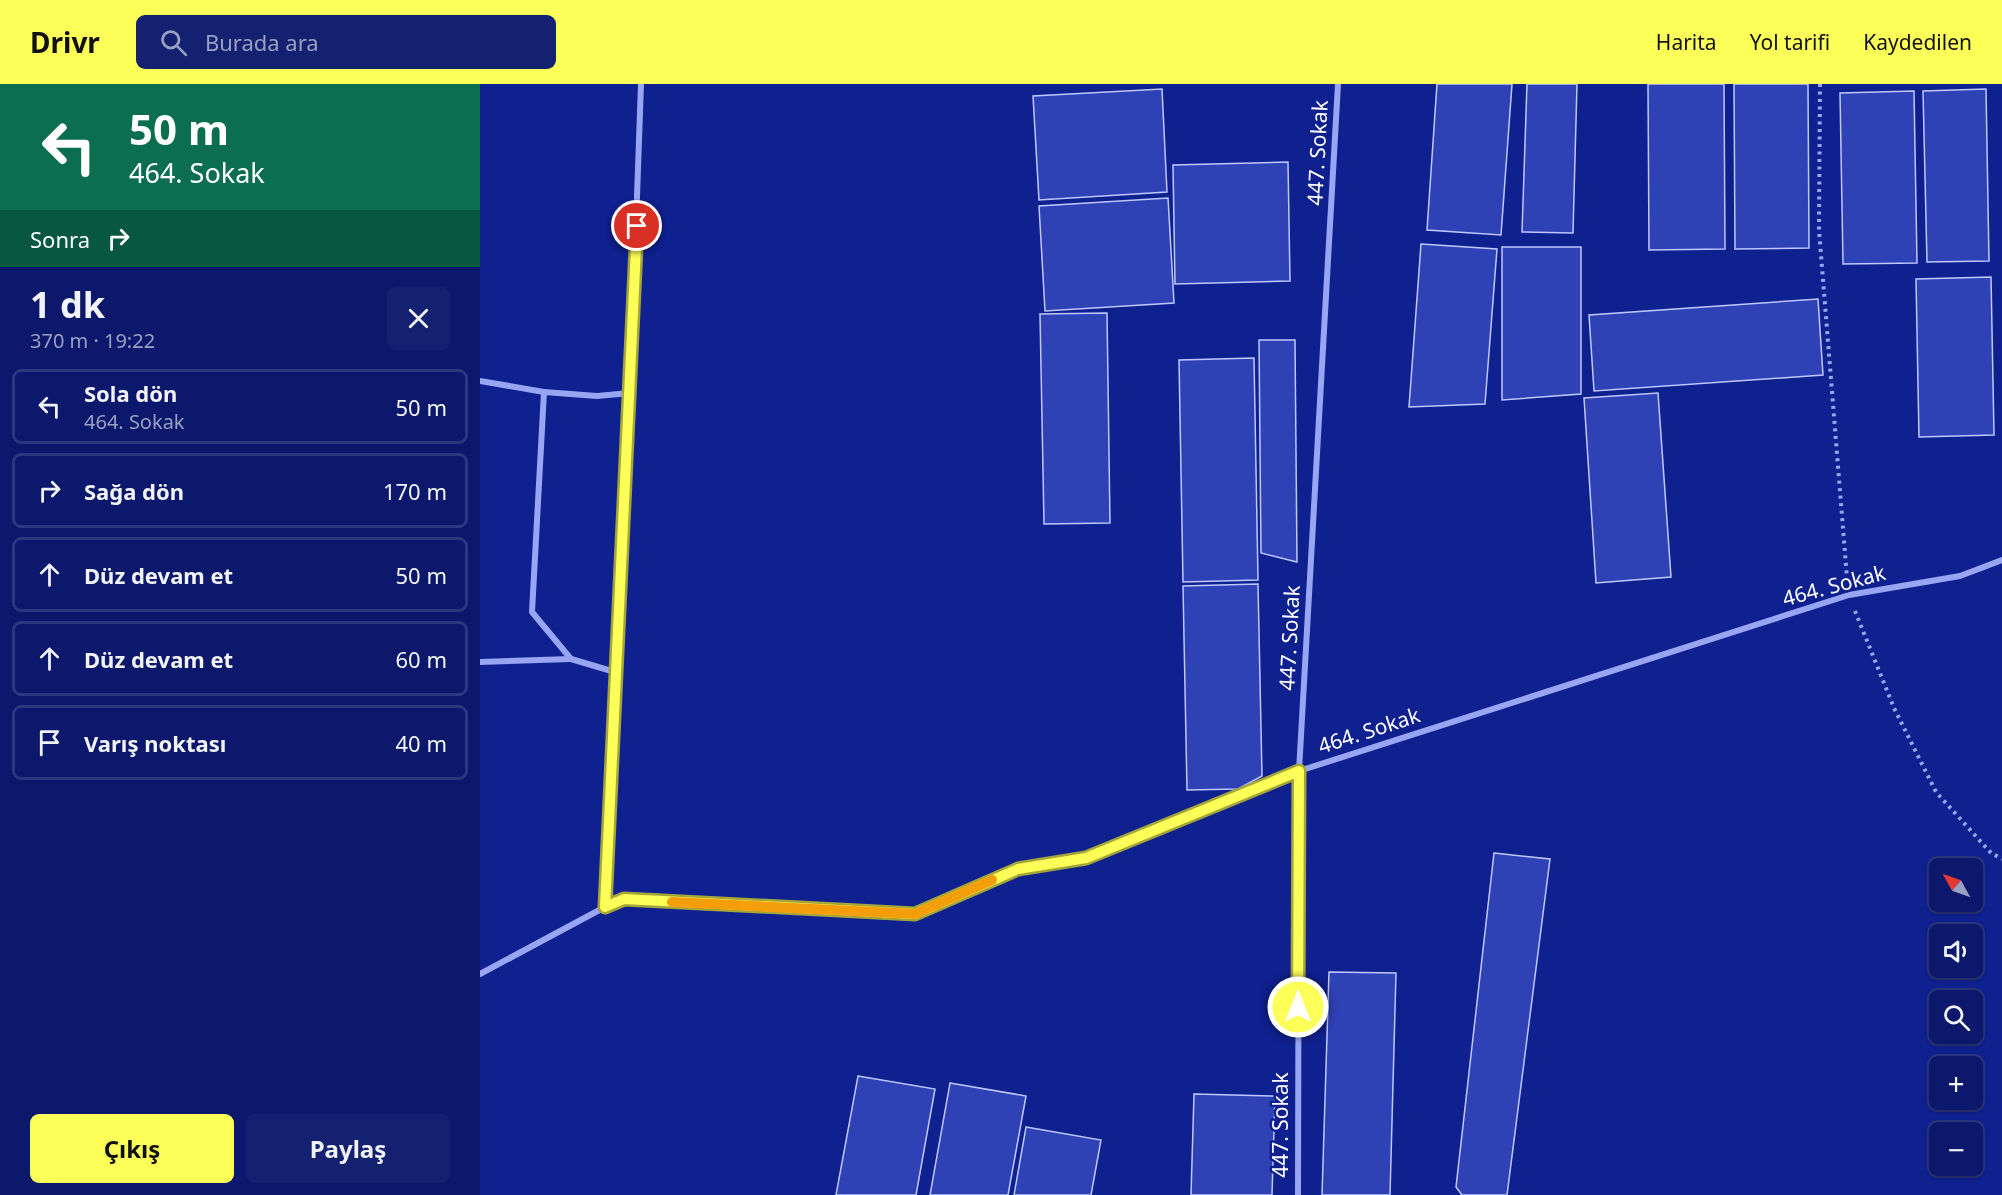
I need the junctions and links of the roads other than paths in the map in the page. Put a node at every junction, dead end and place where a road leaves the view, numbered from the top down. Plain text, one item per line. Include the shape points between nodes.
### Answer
1 (641, 84) edge
2 (1338, 84) edge
3 (480, 381) edge
4 (544, 392) junction
5 (630, 393) junction
6 (2002, 560) edge
7 (571, 659) junction
8 (480, 662) edge
9 (615, 672) junction
10 (1299, 771) junction
11 (605, 907) junction
12 (480, 974) edge
13 (1298, 1195) edge

1 - 5 street
2 - 10 street, 447. Sokak
3 - 4 street
4 - 5 street via 597,396
4 - 7 street via 532,612
5 - 9 street
6 - 10 street, 464. Sokak via 1960,576 1849,595
7 - 8 street
7 - 9 street
9 - 11 street
10 - 11 street, 464. Sokak via 1086,858 1018,869 915,914 624,899
10 - 13 street, 447. Sokak
11 - 12 street, 464. Sokak

